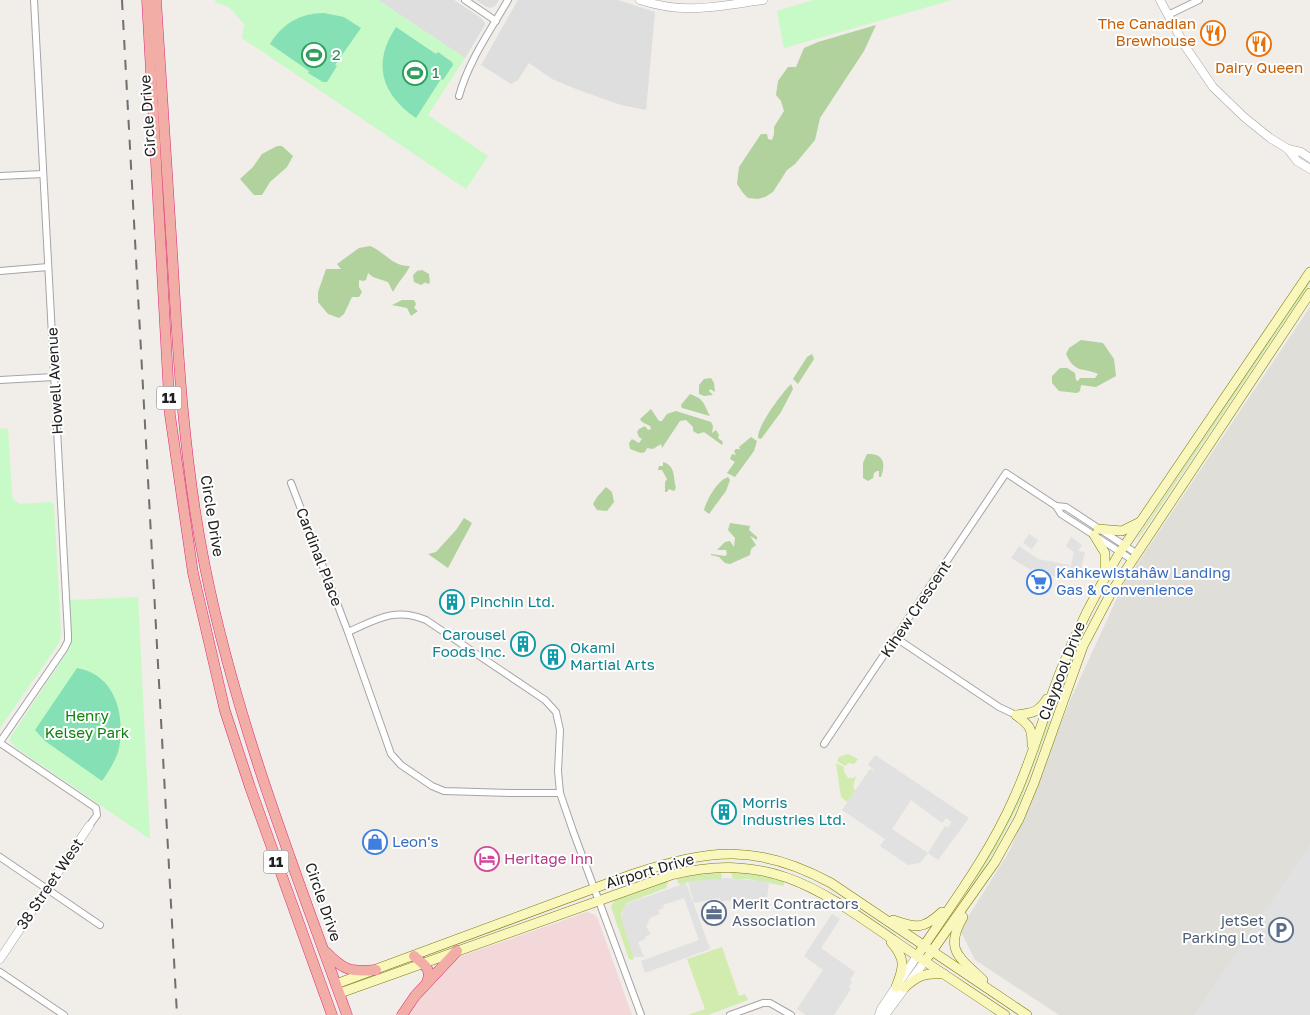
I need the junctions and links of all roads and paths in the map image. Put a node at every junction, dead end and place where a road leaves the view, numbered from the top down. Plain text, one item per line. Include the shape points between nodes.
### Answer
1 (34, 0) edge
2 (147, 0) edge
3 (156, 0) edge
4 (465, 0) edge
5 (508, 0) edge
6 (640, 0) edge
7 (763, 0) edge
8 (1160, 0) edge
9 (1199, 0) edge
10 (657, 2) edge
11 (741, 2) edge
12 (1168, 15) junction
13 (496, 21) junction
14 (459, 96) dead end
15 (1288, 149) junction
16 (1310, 158) edge
17 (1310, 169) edge
18 (43, 174) junction
19 (0, 176) edge
20 (48, 267) junction
21 (0, 271) edge
22 (1310, 272) edge
23 (1310, 293) edge
24 (54, 377) junction
25 (0, 380) edge
26 (291, 483) dead end
27 (1142, 520) junction
28 (1096, 532) junction
29 (1123, 549) junction
30 (1133, 556) junction
31 (1104, 579) junction
32 (348, 632) junction
33 (896, 638) junction
34 (1054, 690) junction
35 (1016, 715) junction
36 (0, 742) edge
37 (824, 744) dead end
38 (1032, 751) junction
39 (560, 793) junction
40 (89, 826) joint
41 (0, 857) edge
42 (593, 888) junction
43 (47, 889) junction
44 (959, 893) junction
45 (973, 894) junction
46 (599, 900) junction
47 (883, 917) junction
48 (100, 925) dead end
49 (876, 928) junction
50 (303, 937) junction
51 (321, 942) junction
52 (924, 945) junction
53 (458, 951) junction
54 (932, 951) junction
55 (414, 956) junction
56 (921, 958) junction
57 (0, 959) edge
58 (423, 963) junction
59 (376, 970) junction
60 (0, 972) edge
61 (944, 974) junction
62 (427, 984) junction
63 (900, 988) junction
64 (337, 989) junction
65 (1001, 998) junction
66 (64, 1015) edge
67 (332, 1015) edge
68 (340, 1015) edge
69 (347, 1015) edge
70 (402, 1015) edge
71 (641, 1015) edge
72 (730, 1015) edge
73 (791, 1015) edge
74 (880, 1015) edge
75 (885, 1015) edge
76 (1005, 1015) edge
77 (1027, 1015) edge

1 - 18 street, Howell Avenue
2 - 50 highway, Circle Drive / 11 via 170,414 192,573 225,711
3 - 51 highway, Circle Drive / 11 via 180,383 194,507 236,694
4 - 13 street
5 - 13 street
6 - 10 street
7 - 11 street
8 - 12 street
9 - 12 street
10 - 11 street via 692,9
12 - 15 street via 1188,52 1213,87 1244,117
13 - 14 street via 463,80
15 - 16 street
15 - 17 street
18 - 19 street
18 - 20 street, Howell Avenue
20 - 21 street
20 - 24 street, Howell Avenue
22 - 27 main road, Claypool Drive
23 - 30 main road, Claypool Drive
24 - 25 street
24 - 36 street, Howell Avenue via 68,642
26 - 32 street, Cardinal Place
27 - 28 main road via 1122,531
27 - 29 main road, Claypool Drive
28 - 29 street
28 - 31 main road via 1106,555
28 - 33 street, Kihew Crescent via 1066,507 1056,506 1006,473
29 - 30 street
29 - 31 main road, Claypool Drive
30 - 45 main road, Claypool Drive via 1083,646 1019,819
31 - 34 main road, Claypool Drive via 1081,621
32 - 39 street, Cardinal Place via 391,754 400,765 444,790
32 - 39 street via 389,616 413,615 426,620 545,700 556,712 560,730
33 - 35 street
33 - 37 street, Kihew Crescent
34 - 35 main road via 1040,709
34 - 38 main road, Claypool Drive
35 - 38 main road via 1032,730
36 - 40 street, 38 Street West via 96,808 97,815
38 - 44 main road, Claypool Drive via 1004,820
39 - 42 street
40 - 43 street, 38 Street West
41 - 43 street
42 - 46 street
42 - 47 main road, Airport Drive via 684,859 713,854 748,855 778,860 812,873
42 - 55 main road, Airport Drive
43 - 48 street
43 - 57 street, 38 Street West
44 - 47 main road via 936,918 921,926
44 - 52 main road, Claypool Drive
45 - 54 main road, Claypool Drive
45 - 65 main road via 953,937 953,944 959,957
46 - 49 main road, Airport Drive via 688,871 748,868 803,883
46 - 53 main road, Airport Drive
46 - 71 street
47 - 52 main road, Airport Drive
49 - 56 main road, Airport Drive
49 - 63 main road via 902,957
50 - 64 highway via 328,984
50 - 67 highway, Circle Drive / 11
51 - 59 highway via 326,952 341,966 357,971
51 - 64 highway, Circle Drive / 11
52 - 54 main road, Airport Drive
52 - 56 main road, Claypool Drive
53 - 58 main road, Airport Drive
53 - 62 highway
54 - 56 main road, Claypool Drive
54 - 65 main road, Airport Drive
55 - 58 highway
55 - 59 main road, Airport Drive
56 - 61 main road, Airport Drive
56 - 63 street
58 - 62 highway via 429,971
58 - 64 main road, Airport Drive
59 - 64 main road, Airport Drive
60 - 66 street
61 - 63 main road via 917,977
61 - 76 main road, Airport Drive
62 - 70 highway
63 - 74 street via 880,1010
63 - 75 street
64 - 68 highway via 334,998
64 - 69 highway, Circle Drive / 11
65 - 77 main road, Airport Drive
72 - 73 street via 763,1003 770,1003

